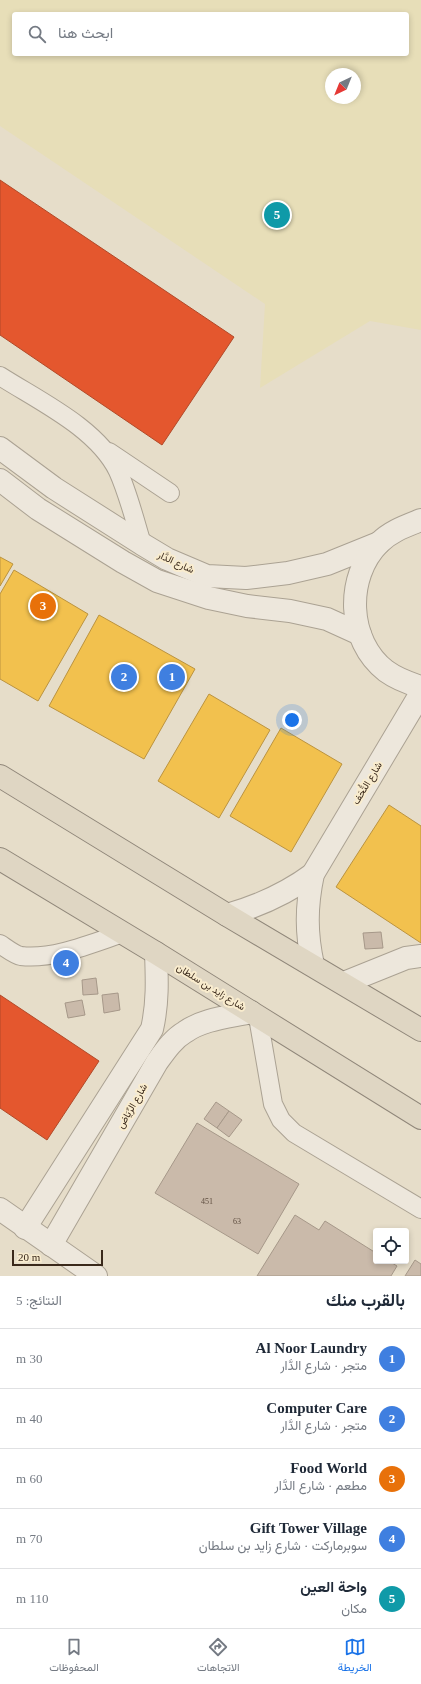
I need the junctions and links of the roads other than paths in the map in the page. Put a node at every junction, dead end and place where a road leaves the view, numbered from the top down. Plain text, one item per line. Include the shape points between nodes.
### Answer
1 (0, 376) edge
2 (0, 448) edge
3 (104, 449) junction
4 (0, 480) edge
5 (170, 493) dead end
6 (421, 520) edge
7 (379, 543) junction
8 (142, 544) junction
9 (360, 634) junction
10 (421, 688) edge
11 (421, 693) edge
12 (0, 776) edge
13 (0, 860) edge
14 (313, 874) junction
15 (227, 914) junction
16 (123, 933) junction
17 (0, 944) edge
18 (156, 953) junction
19 (421, 956) edge
20 (313, 965) junction
21 (344, 983) junction
22 (255, 1014) junction
23 (421, 1030) edge
24 (421, 1118) edge
25 (0, 1209) edge
26 (421, 1209) edge
27 (25, 1228) junction
28 (51, 1245) junction
29 (96, 1276) edge

1 - 3 lane via 69,419
2 - 8 street, شارع الدَّار via 54,488
3 - 5 lane
3 - 8 lane via 118,471
4 - 9 street via 38,509 157,581 209,598 327,619
6 - 7 street via 398,529
7 - 8 street, شارع الدَّار via 327,564 288,573 246,578 207,576 168,560
7 - 9 street via 364,563 356,586 354,610
9 - 10 street via 370,654 384,670
11 - 14 street, شارع التُّحَف
12 - 15 highway
13 - 16 highway, شارع زايد بن سلطان
14 - 15 street, شارع التُّحَف via 272,899
14 - 20 street, شارع التُّحَف via 308,896 307,920 308,943
15 - 20 highway
16 - 17 lane via 63,952 40,956 20,956
16 - 18 highway, شارع زايد بن سلطان
18 - 22 highway, شارع زايد بن سلطان
18 - 27 street via 158,993 152,1029
19 - 21 street via 406,958
20 - 21 highway
21 - 23 highway
22 - 24 highway, شارع زايد بن سلطان
22 - 26 lane via 274,1104 281,1120 294,1133
22 - 28 street, شارع الرِّيَاض via 201,1024 184,1032 170,1045 157,1062
25 - 27 street
27 - 28 street
28 - 29 street

